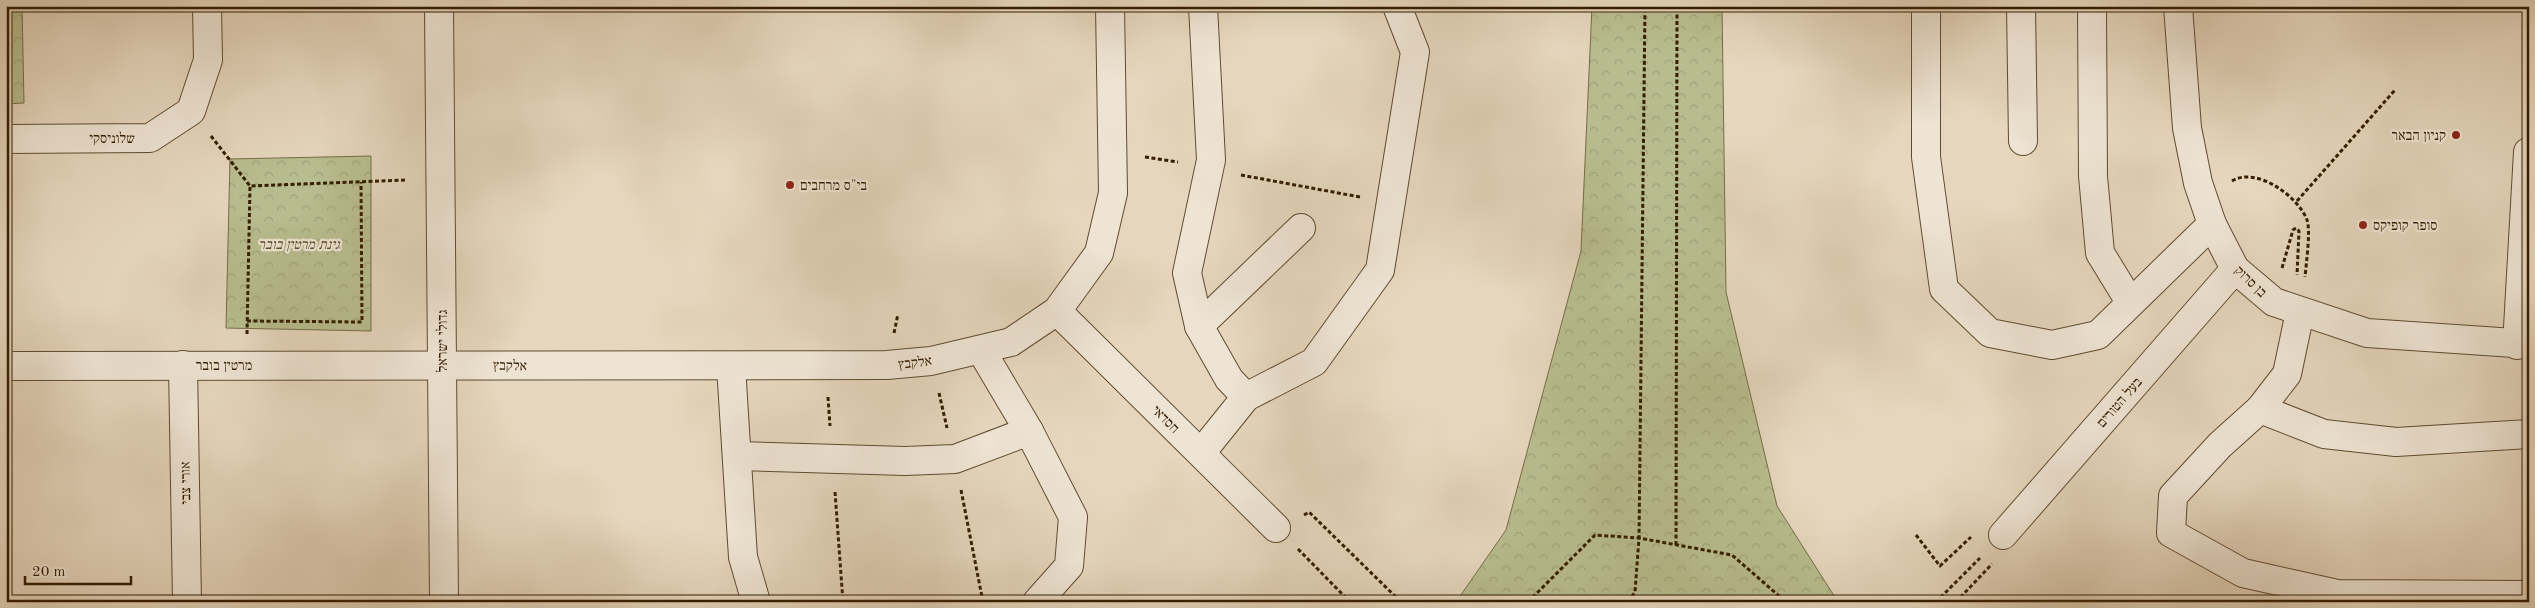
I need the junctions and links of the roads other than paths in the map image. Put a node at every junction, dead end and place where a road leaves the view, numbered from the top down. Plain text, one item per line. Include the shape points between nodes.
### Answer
1 (207, 6) edge
2 (439, 6) edge
3 (452, 6) edge
4 (1110, 6) edge
5 (1203, 6) edge
6 (1396, 6) edge
7 (1926, 6) edge
8 (2021, 6) edge
9 (2092, 6) edge
10 (2178, 6) edge
11 (439, 81) junction
12 (6, 139) edge
13 (2023, 141) dead end
14 (2528, 152) edge
15 (2212, 224) junction
16 (1301, 228) dead end
17 (2236, 269) junction
18 (2130, 302) junction
19 (1057, 311) junction
20 (2300, 312) junction
21 (1199, 326) junction
22 (2523, 344) edge
23 (981, 350) junction
24 (442, 364) junction
25 (183, 365) junction
26 (6, 366) edge
27 (731, 366) junction
28 (1246, 397) junction
29 (2260, 410) junction
30 (1029, 431) junction
31 (2529, 434) edge
32 (1201, 453) junction
33 (738, 456) junction
34 (1276, 528) road end
35 (2003, 535) road end
36 (2529, 595) edge
37 (187, 602) edge
38 (444, 602) edge
39 (756, 602) edge
40 (1037, 602) edge

1 - 12 street, שלוניסקי via 208,60 191,111 150,138
2 - 11 street, גדולי ישראל
3 - 11 street, גדולי ישראל
4 - 19 street, אלקבץ via 1113,194 1099,253
5 - 21 street via 1211,160 1187,273
6 - 28 street via 1415,52 1380,270 1314,362
7 - 18 street via 1926,157 1944,289 1990,333 2052,345 2098,335
8 - 13 street
9 - 18 street via 2093,176 2100,253
10 - 15 street, בן סרוק via 2187,128 2198,183
11 - 24 street, גדולי ישראל
14 - 22 street
15 - 17 street, בן סרוק
15 - 18 street
16 - 21 street
17 - 20 street, בן סרוק via 2274,302
17 - 35 street, בעל הטורים
19 - 23 street, אלקבץ via 1011,342
19 - 32 street, חסדאי
20 - 22 street, בן סרוק via 2367,333
20 - 29 street via 2287,374
21 - 28 street via 1229,379
23 - 27 street, אלקבץ via 931,361 887,365
23 - 30 street
24 - 25 street, מרטין בובר
24 - 27 street, אלקבץ
24 - 38 street, גדולי ישראל
25 - 26 street, מרטין בובר
25 - 37 street, אורי צבי
27 - 33 street
28 - 32 street
29 - 31 street via 2324,434 2396,442
29 - 36 street via 2220,445 2173,496 2171,533 2243,572 2337,594
30 - 33 street via 955,459 904,462
30 - 40 street via 1073,517 1069,566
32 - 34 street, חסדאי
33 - 39 street via 743,557

